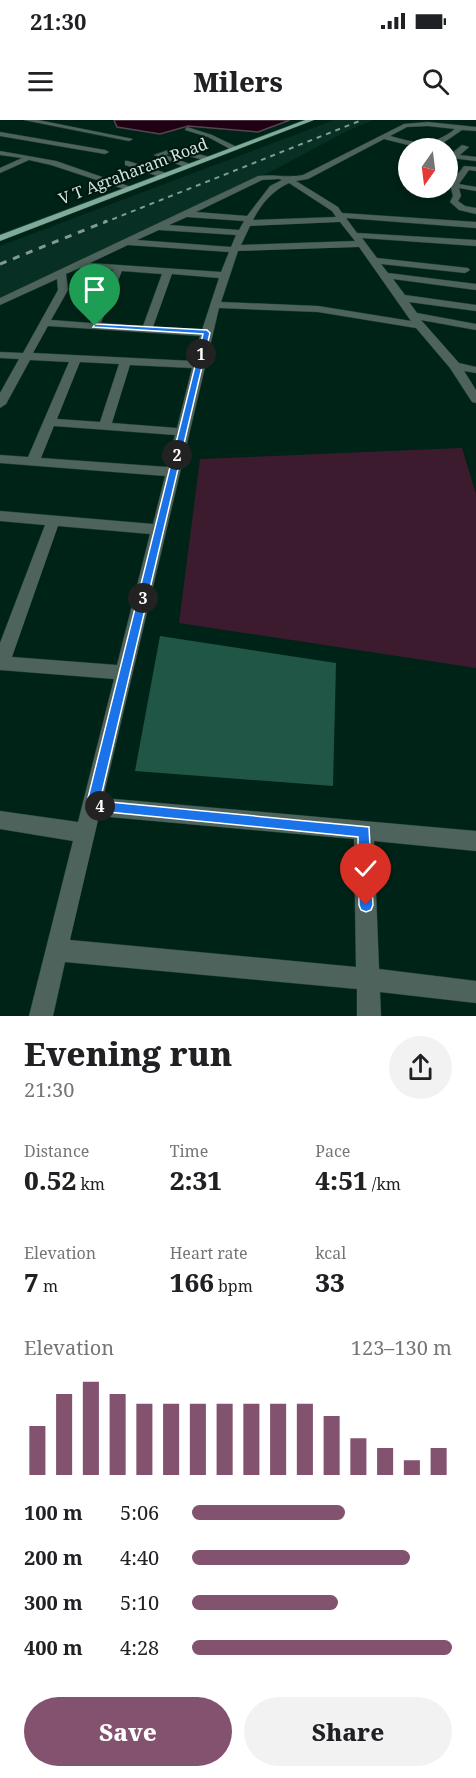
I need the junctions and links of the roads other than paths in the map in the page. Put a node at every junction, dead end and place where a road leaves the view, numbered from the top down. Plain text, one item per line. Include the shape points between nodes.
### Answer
1 (27, 120) edge
2 (311, 120) edge
3 (460, 128) junction
4 (78, 129) junction
5 (187, 129) dead end
6 (476, 129) edge
7 (0, 134) edge
8 (384, 137) junction
9 (447, 138) edge
10 (129, 139) dead end
11 (398, 140) edge
12 (54, 143) junction
13 (458, 145) edge
14 (465, 147) junction
15 (45, 148) dead end
16 (235, 148) junction
17 (476, 149) edge
18 (105, 152) dead end
19 (0, 153) edge
20 (36, 153) dead end
21 (28, 158) junction
22 (207, 159) junction
23 (474, 159) dead end
24 (140, 160) dead end
25 (128, 163) dead end
26 (187, 166) junction
27 (476, 169) edge
28 (0, 171) edge
29 (173, 172) junction
30 (164, 176) junction
31 (289, 180) junction
32 (458, 180) edge
33 (458, 186) edge
34 (130, 188) junction
35 (476, 189) edge
36 (457, 198) edge
37 (476, 211) edge
38 (185, 214) junction
39 (341, 217) junction
40 (435, 218) junction
41 (247, 225) junction
42 (476, 225) edge
43 (157, 227) junction
44 (353, 235) junction
45 (0, 238) edge
46 (434, 240) junction
47 (125, 242) junction
48 (476, 243) edge
49 (360, 244) junction
50 (235, 249) junction
51 (373, 260) junction
52 (79, 264) junction
53 (119, 267) junction
54 (465, 270) dead end
55 (168, 271) junction
56 (61, 273) junction
57 (224, 275) junction
58 (384, 275) junction
59 (476, 287) edge
60 (402, 298) junction
61 (0, 303) edge
62 (215, 304) junction
63 (476, 308) edge
64 (416, 320) junction
65 (45, 323) junction
66 (95, 326) junction
67 (476, 327) edge
68 (147, 329) junction
69 (207, 333) junction
70 (0, 355) edge
71 (27, 357) junction
72 (76, 359) junction
73 (126, 361) junction
74 (199, 365) junction
75 (455, 366) junction
76 (476, 370) edge
77 (4, 390) edge
78 (476, 399) edge
79 (0, 404) edge
80 (50, 422) junction
81 (105, 426) junction
82 (183, 432) junction
83 (0, 459) edge
84 (33, 461) junction
85 (173, 472) junction
86 (0, 516) edge
87 (53, 521) junction
88 (159, 530) junction
89 (1, 663) edge
90 (125, 673) junction
91 (93, 806) junction
92 (0, 820) edge
93 (364, 831) junction
94 (86, 832) junction
95 (476, 841) edge
96 (57, 950) junction
97 (368, 979) junction
98 (476, 992) edge
99 (41, 1016) edge
100 (369, 1016) edge

1 - 4 street
2 - 16 main road, V T Agraharam Road
3 - 6 street
3 - 8 street via 410,124
3 - 9 street
4 - 10 street
4 - 12 street
5 - 16 street
7 - 12 street
8 - 11 street
8 - 31 street via 313,174
12 - 15 street
12 - 18 street
13 - 14 street
14 - 17 street
14 - 23 street via 454,156
16 - 22 main road, V T Agraharam Road
19 - 21 street
20 - 21 street
21 - 28 street
21 - 34 street
22 - 26 main road, V T Agraharam Road
22 - 26 street via 174,150 158,154
24 - 29 street
25 - 30 street
26 - 29 main road, V T Agraharam Road
27 - 32 street via 467,168
29 - 30 main road, V T Agraharam Road
30 - 34 main road, V T Agraharam Road
31 - 38 street via 261,178
31 - 39 street via 335,209
31 - 41 street via 273,186 259,201
33 - 35 street
34 - 45 main road, V T Agraharam Road
36 - 37 street via 455,205
38 - 41 street
38 - 43 street
39 - 40 street
39 - 41 street
39 - 44 street
40 - 42 street
40 - 46 street
41 - 43 street
41 - 50 street
43 - 47 street
44 - 46 street
44 - 49 street
46 - 48 street
47 - 50 street
47 - 52 street
49 - 50 street
49 - 51 street
50 - 57 street
51 - 54 street
51 - 58 street
52 - 53 street
52 - 56 street
53 - 55 street
53 - 66 street
55 - 57 street
55 - 68 street
56 - 61 street
56 - 65 street via 63,290
57 - 62 street
58 - 59 street
58 - 60 street
60 - 63 street
60 - 64 street
62 - 64 street via 318,309
62 - 69 street
64 - 67 street
64 - 75 street
65 - 66 street
65 - 71 street
66 - 68 street
68 - 69 street
69 - 74 street
70 - 71 street
71 - 72 street
71 - 77 street
72 - 73 street
72 - 80 street
73 - 74 street
73 - 81 street
74 - 82 street
75 - 76 street
75 - 78 street
77 - 79 street
80 - 81 street
80 - 84 street
81 - 82 street
82 - 85 street
83 - 84 street
84 - 85 street
85 - 88 street
86 - 87 street
87 - 88 street
87 - 89 street
88 - 90 street
89 - 90 street
90 - 91 street
91 - 93 street
91 - 94 street
92 - 94 street
93 - 95 street
93 - 97 street
94 - 96 street
96 - 97 street
96 - 99 street
97 - 98 street
97 - 100 street

